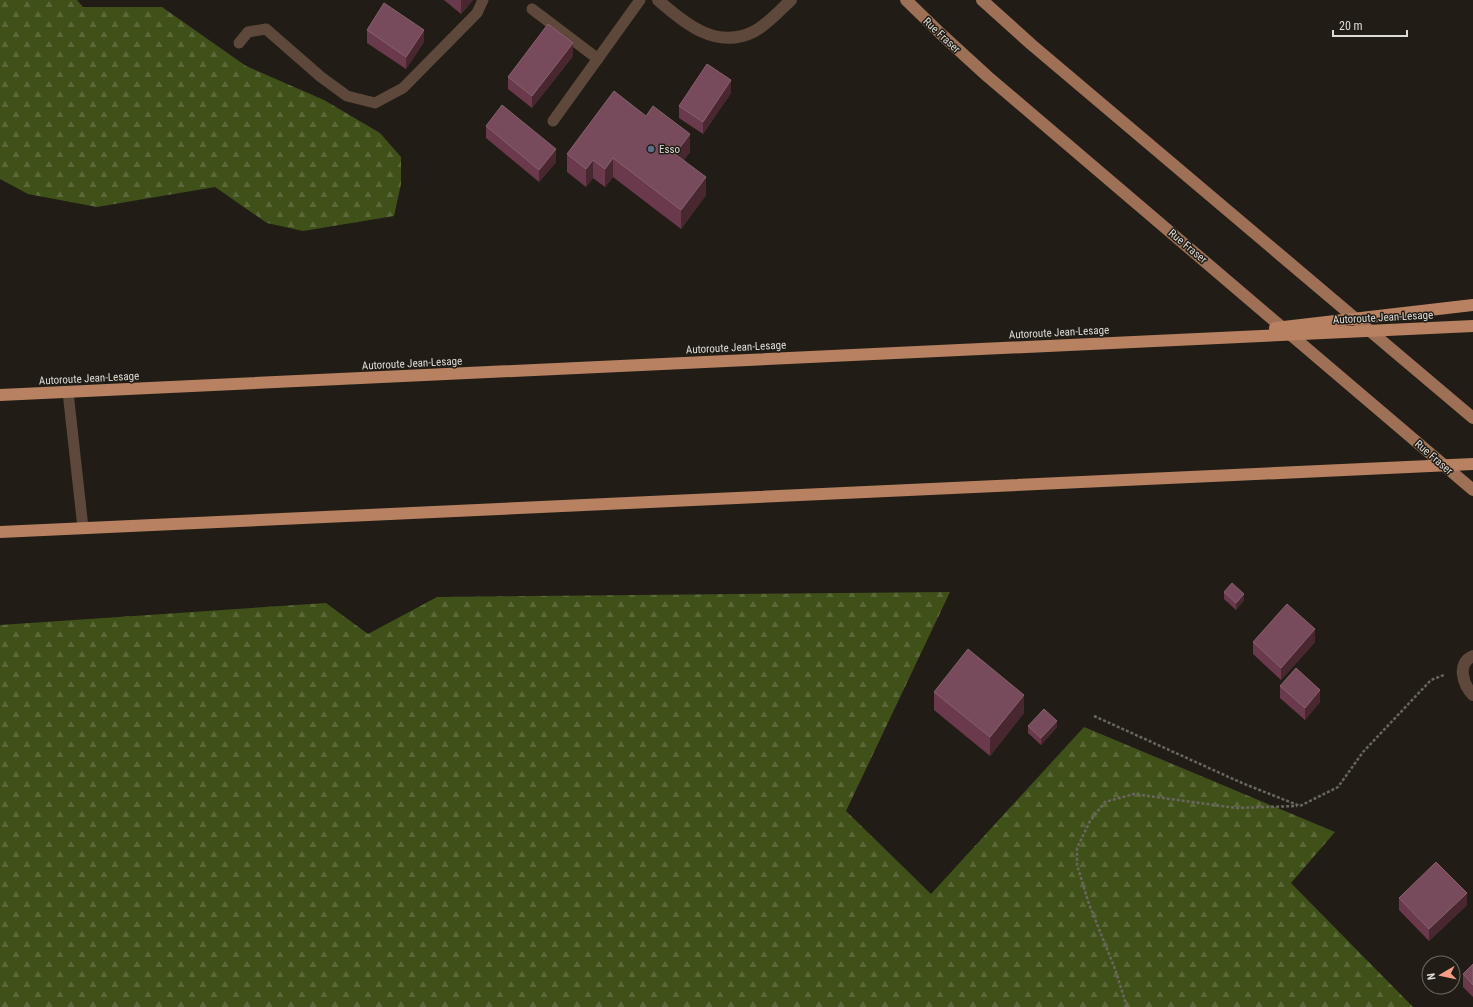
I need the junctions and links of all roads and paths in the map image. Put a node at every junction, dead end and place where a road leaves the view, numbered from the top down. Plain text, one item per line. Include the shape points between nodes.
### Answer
1 (484, 0) edge
2 (640, 0) edge
3 (658, 0) edge
4 (791, 0) edge
5 (906, 0) edge
6 (982, 0) edge
7 (532, 9) dead end
8 (239, 43) dead end
9 (598, 59) junction
10 (554, 121) dead end
11 (1473, 305) edge
12 (1473, 326) edge
13 (1169, 340) junction
14 (68, 392) junction
15 (0, 395) edge
16 (1473, 418) edge
17 (1473, 464) edge
18 (1473, 490) edge
19 (82, 528) junction
20 (0, 532) edge
21 (1473, 656) edge
22 (1463, 666) junction
23 (1473, 695) edge
24 (1094, 716) dead end
25 (1300, 806) junction
26 (1127, 1007) edge

1 - 8 lane via 477,13 403,88 375,103 347,96 266,29 248,32
2 - 9 lane
3 - 4 street via 697,30 716,37 736,38 754,32
5 - 18 main road, Rue Fraser via 987,76
6 - 16 main road
7 - 9 lane
9 - 10 lane
11 - 13 highway
12 - 13 highway, Autoroute Jean-Lesage
13 - 14 highway, Autoroute Jean-Lesage
14 - 15 highway, Autoroute Jean-Lesage
14 - 19 lane
17 - 19 highway
19 - 20 highway
21 - 22 street via 1468,658
22 - 23 street via 1463,678
22 - 25 path via 1431,680 1363,752 1338,787
24 - 25 path via 1242,783
25 - 26 path via 1236,808 1134,794 1105,802 1090,821 1077,848 1077,866

